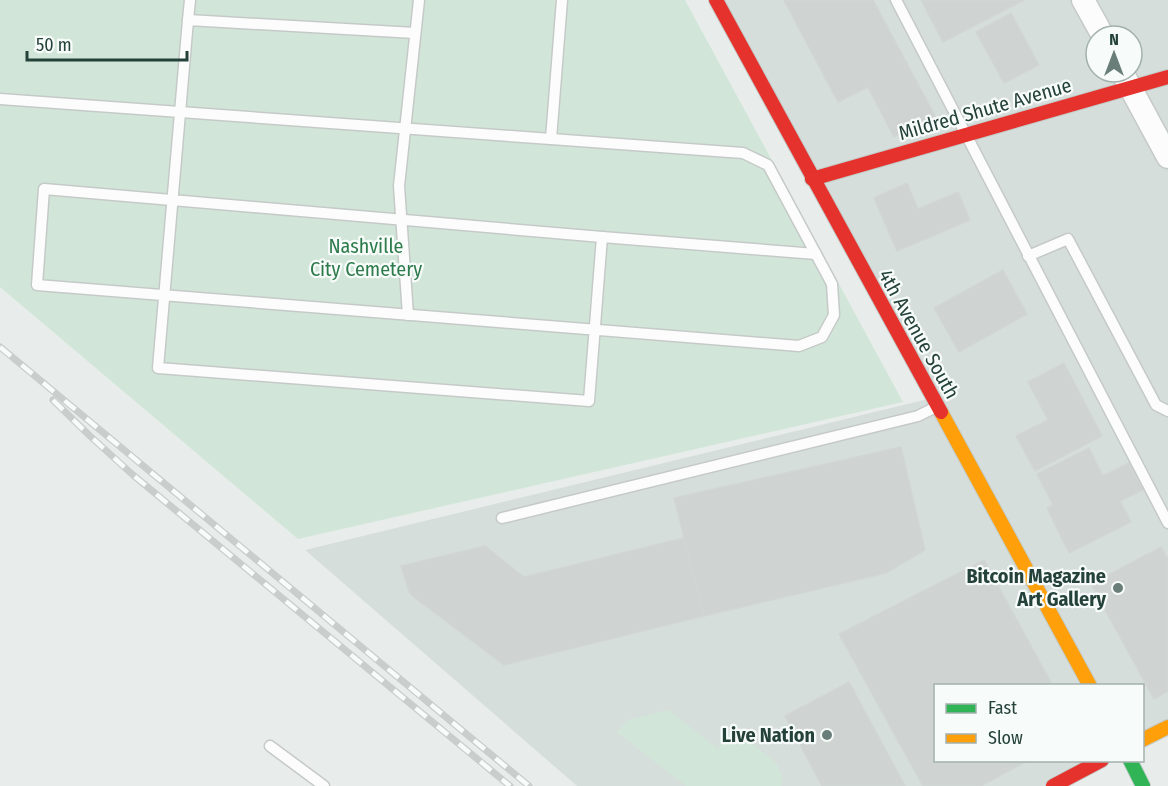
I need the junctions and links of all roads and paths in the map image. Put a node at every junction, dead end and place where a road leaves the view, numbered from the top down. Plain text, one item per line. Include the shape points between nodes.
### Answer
1 (190, 0) edge
2 (419, 0) edge
3 (562, 0) edge
4 (716, 0) edge
5 (896, 0) edge
6 (1083, 0) edge
7 (188, 20) junction
8 (1096, 24) edge
9 (415, 33) junction
10 (1168, 77) edge
11 (1144, 79) edge
12 (1114, 84) edge
13 (1128, 84) edge
14 (0, 99) edge
15 (180, 112) junction
16 (405, 128) junction
17 (966, 135) junction
18 (551, 139) junction
19 (1168, 157) edge
20 (812, 179) junction
21 (172, 200) junction
22 (401, 221) junction
23 (602, 237) junction
24 (816, 254) junction
25 (1028, 256) junction
26 (164, 295) junction
27 (408, 315) junction
28 (595, 330) junction
29 (937, 407) junction
30 (1168, 411) edge
31 (502, 518) dead end
32 (1168, 523) edge
33 (1089, 684) edge
34 (1168, 727) edge
35 (1144, 739) edge
36 (270, 746) dead end
37 (1098, 762) edge
38 (1131, 762) edge
39 (324, 786) edge
40 (1053, 786) edge
41 (1143, 786) edge

1 - 7 lane
2 - 9 lane
3 - 18 lane
4 - 20 main road, 4th Avenue South
5 - 17 lane
6 - 8 street
7 - 9 lane
7 - 15 lane
9 - 16 lane
10 - 11 main road, Mildred Shute Avenue
12 - 17 main road, Mildred Shute Avenue
13 - 19 street
14 - 15 lane
15 - 16 lane
15 - 21 lane
16 - 18 lane
16 - 22 lane via 399,186
17 - 20 main road, Mildred Shute Avenue
17 - 25 lane
18 - 24 lane via 743,153 768,165
20 - 29 main road, 4th Avenue South
21 - 22 lane
21 - 26 lane
21 - 26 lane via 44,189 37,285
22 - 23 lane
22 - 27 lane
23 - 24 lane
23 - 28 lane
24 - 28 lane via 832,284 834,315 822,337 799,346
25 - 30 lane via 1068,239 1156,405
25 - 32 lane
26 - 27 lane
26 - 28 lane via 158,368 589,401
27 - 28 lane
29 - 31 lane via 918,416
29 - 33 main road, 4th Avenue South
34 - 35 main road
36 - 39 lane
37 - 40 main road
38 - 41 main road

